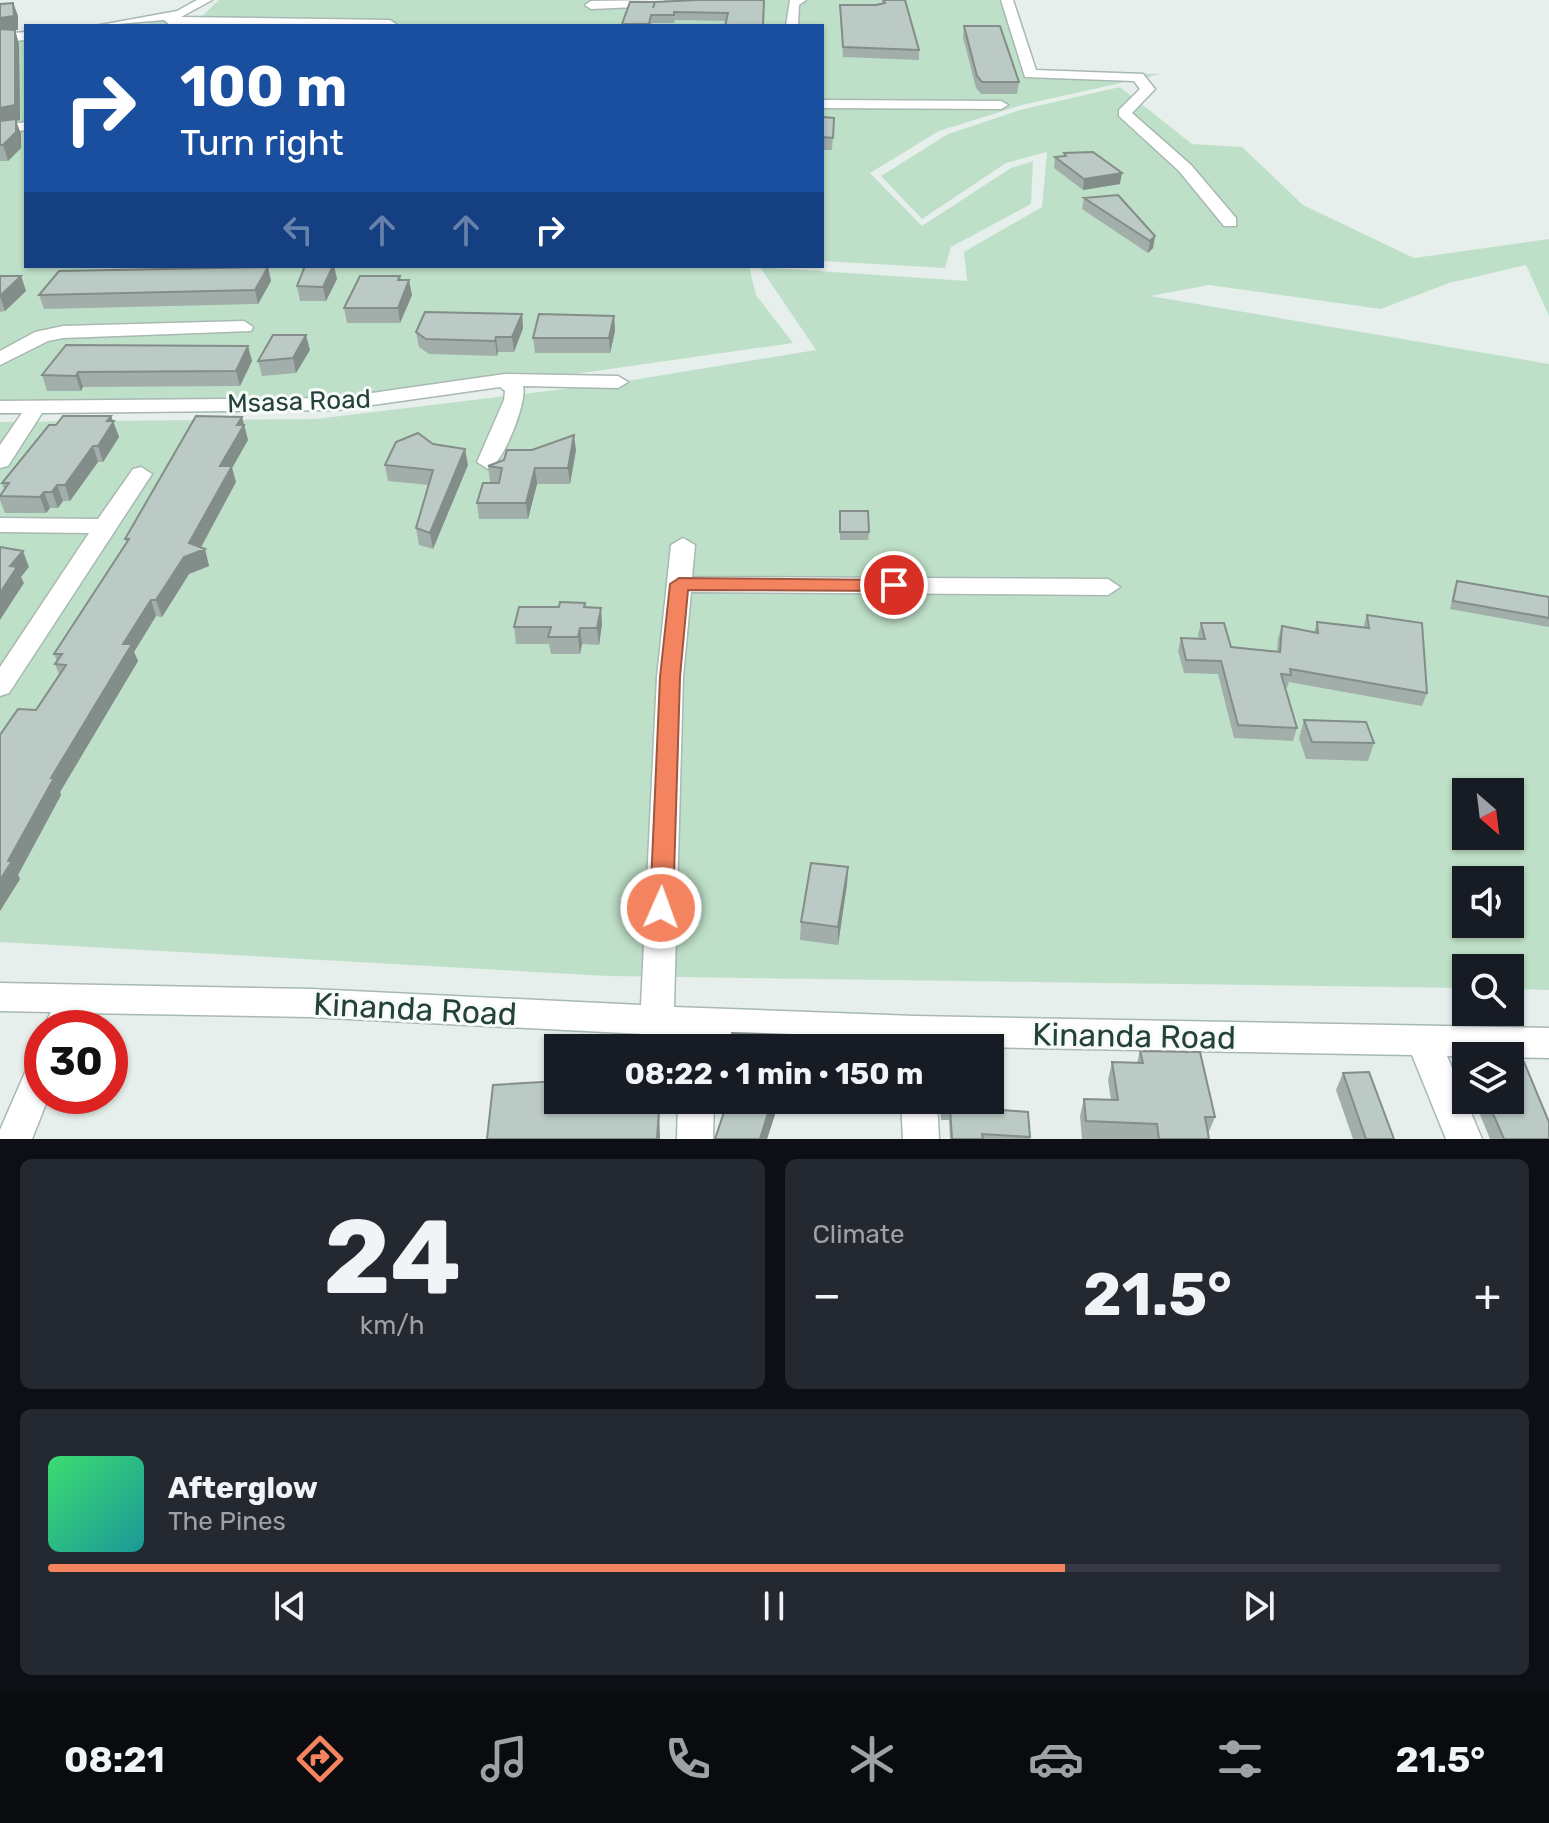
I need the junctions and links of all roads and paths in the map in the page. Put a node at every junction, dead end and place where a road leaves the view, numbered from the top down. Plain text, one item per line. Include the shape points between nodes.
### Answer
1 (206, 0) edge
2 (800, 0) edge
3 (1007, 0) edge
4 (681, 1) edge
5 (591, 5) dead end
6 (171, 17) edge
7 (117, 24) edge
8 (390, 24) edge
9 (792, 24) edge
10 (24, 36) edge
11 (0, 38) edge
12 (824, 104) edge
13 (1001, 105) dead end
14 (24, 126) edge
15 (0, 130) edge
16 (1230, 222) dead end
17 (244, 327) dead end
18 (0, 359) edge
19 (505, 380) junction
20 (618, 382) dead end
21 (0, 407) edge
22 (36, 407) junction
23 (0, 461) edge
24 (488, 462) edge
25 (141, 474) dead end
26 (0, 525) edge
27 (105, 526) junction
28 (683, 545) dead end
29 (679, 584) junction
30 (1108, 587) dead end
31 (0, 687) edge
32 (0, 997) edge
33 (54, 1010) edge
34 (128, 1010) edge
35 (657, 1020) junction
36 (694, 1034) edge
37 (1004, 1040) edge
38 (1424, 1042) junction
39 (1549, 1043) edge
40 (24, 1114) edge
41 (696, 1114) edge
42 (920, 1114) edge
43 (14, 1139) edge
44 (695, 1139) edge
45 (921, 1139) edge
46 (1464, 1139) edge

1 - 6 street
2 - 9 street via 793,3
3 - 16 street via 1030,74 1138,77 1148,89 1124,113 1185,168
4 - 5 street
6 - 7 street
6 - 8 street
10 - 11 street
12 - 13 street
14 - 15 street
17 - 18 street via 63,332 42,336
19 - 20 street, Msasa Road
19 - 22 street, Msasa Road via 337,404
19 - 24 street via 515,390 514,400
21 - 22 street, Msasa Road
22 - 23 street
25 - 27 street
26 - 27 street
27 - 31 street
28 - 29 street
29 - 30 street
29 - 35 street via 670,677
32 - 33 street, Kinanda Road
34 - 35 street, Kinanda Road via 311,1003
35 - 36 street, Kinanda Road
37 - 38 street, Kinanda Road
38 - 39 street, Kinanda Road
38 - 46 street
40 - 43 street
41 - 44 street
42 - 45 street

